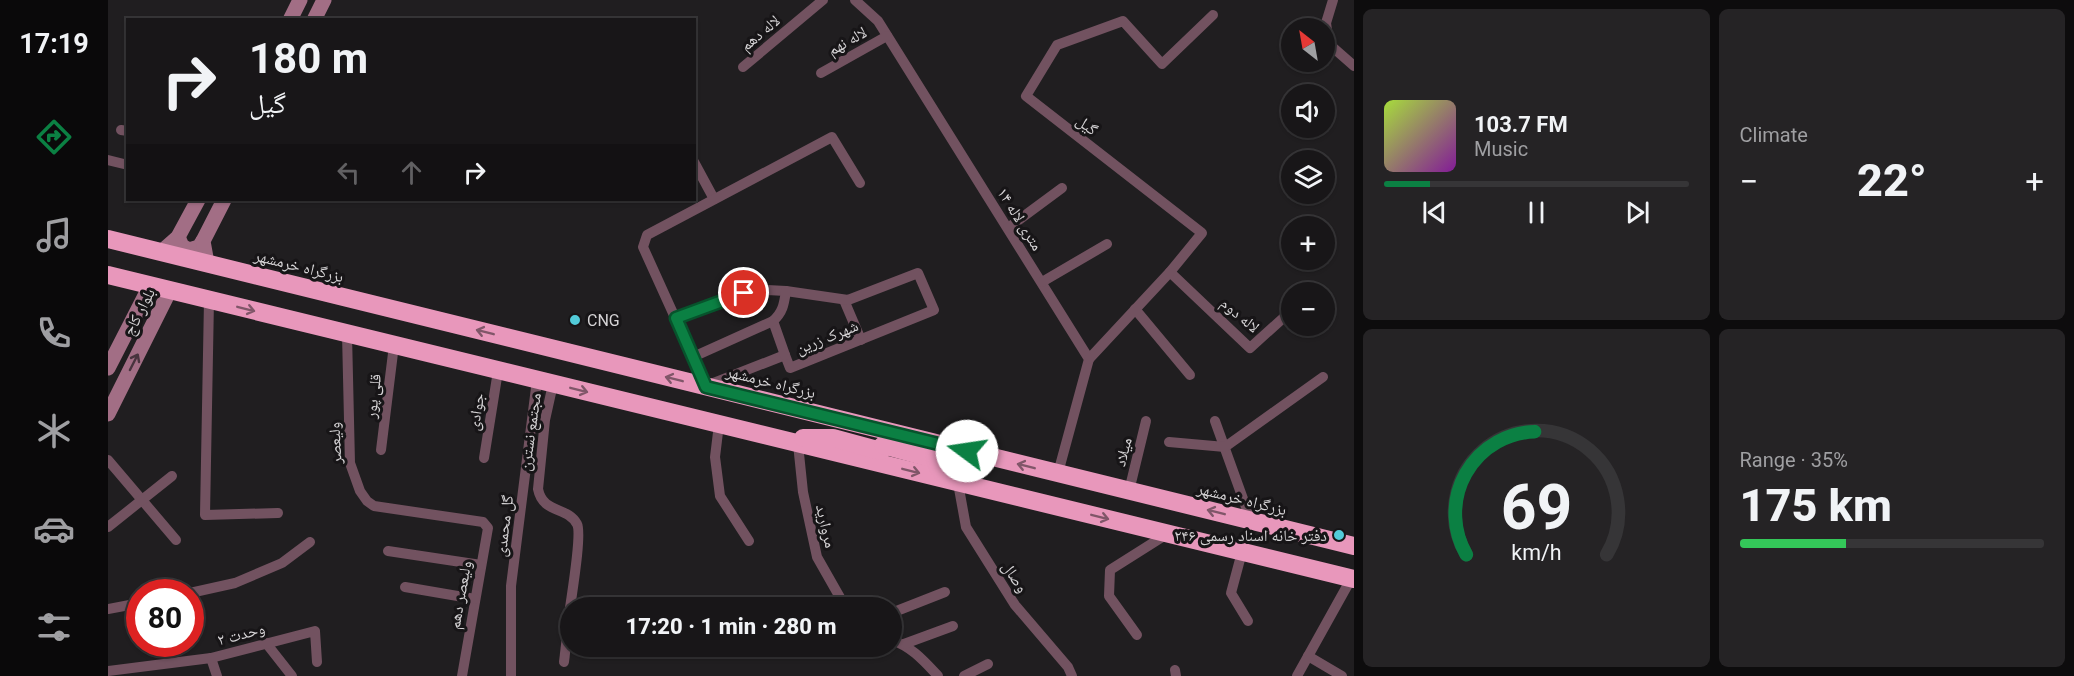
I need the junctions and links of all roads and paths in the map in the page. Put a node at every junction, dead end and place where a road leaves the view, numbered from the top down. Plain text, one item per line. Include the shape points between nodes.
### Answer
1 (300, 0) edge
2 (324, 0) edge
3 (824, 0) edge
4 (855, 0) edge
5 (1333, 0) edge
6 (1213, 15) dead end
7 (291, 18) edge
8 (315, 18) edge
9 (887, 36) junction
10 (1354, 66) edge
11 (743, 67) dead end
12 (821, 73) dead end
13 (108, 160) edge
14 (126, 164) edge
15 (696, 166) edge
16 (860, 183) dead end
17 (1062, 188) dead end
18 (714, 199) junction
19 (197, 201) edge
20 (223, 201) edge
21 (1008, 228) junction
22 (178, 237) junction
23 (108, 239) edge
24 (203, 241) junction
25 (1107, 244) dead end
26 (161, 252) junction
27 (207, 263) junction
28 (1170, 272) junction
29 (108, 275) edge
30 (1042, 282) junction
31 (150, 286) junction
32 (170, 291) junction
33 (786, 291) junction
34 (209, 300) junction
35 (844, 300) junction
36 (138, 309) junction
37 (1135, 309) junction
38 (676, 318) junction
39 (155, 320) junction
40 (1281, 320) edge
41 (773, 321) junction
42 (347, 334) junction
43 (861, 340) junction
44 (394, 345) junction
45 (785, 355) junction
46 (693, 357) junction
47 (1089, 359) junction
48 (108, 368) edge
49 (498, 371) junction
50 (1190, 375) dead end
51 (1323, 377) dead end
52 (545, 382) junction
53 (706, 387) junction
54 (108, 414) edge
55 (1146, 421) dead end
56 (1215, 421) dead end
57 (719, 424) junction
58 (777, 438) junction
59 (1169, 442) dead end
60 (798, 444) junction
61 (882, 447) junction
62 (1225, 447) junction
63 (381, 450) dead end
64 (484, 458) dead end
65 (108, 460) edge
66 (1058, 473) junction
67 (172, 476) dead end
68 (958, 483) junction
69 (1129, 491) junction
70 (142, 500) junction
71 (278, 513) dead end
72 (1251, 521) junction
73 (483, 522) joint
74 (108, 527) edge
75 (1167, 534) junction
76 (176, 540) dead end
77 (749, 541) dead end
78 (310, 542) dead end
79 (1354, 546) edge
80 (388, 551) dead end
81 (1242, 552) junction
82 (481, 565) junction
83 (1352, 579) edge
84 (405, 587) dead end
85 (204, 590) edge
86 (945, 592) dead end
87 (571, 597) edge
88 (840, 597) edge
89 (475, 599) junction
90 (126, 606) edge
91 (108, 609) edge
92 (902, 609) edge
93 (1248, 621) dead end
94 (953, 626) dead end
95 (1137, 635) dead end
96 (266, 643) junction
97 (903, 644) joint
98 (1308, 656) junction
99 (565, 657) edge
100 (211, 658) junction
101 (317, 662) dead end
102 (564, 662) dead end
103 (988, 664) dead end
104 (108, 671) edge
105 (217, 676) edge
106 (292, 676) edge
107 (462, 676) edge
108 (512, 676) edge
109 (938, 676) edge
110 (964, 676) edge
111 (1072, 676) edge
112 (1297, 676) edge
113 (1342, 676) edge

1 - 7 main road
2 - 8 main road
3 - 11 street, لاله دهم
4 - 9 street, ۱۴ متری لاله via 878,21
5 - 10 street via 1326,23 1329,44
6 - 28 street, گیل via 1162,64 1124,21 1057,45 1026,96 1202,233
9 - 12 street, لاله نهم
9 - 21 street, ۱۴ متری لاله
13 - 14 street
15 - 18 street
16 - 18 street via 832,137
17 - 21 street
18 - 38 street via 656,229 644,240 643,247
19 - 22 main road
20 - 24 main road
21 - 30 street, ۱۴ متری لاله
22 - 24 main road via 189,250
22 - 26 main road
23 - 26 highway, بزرگراه خرمشهر
24 - 27 main road
25 - 30 street
26 - 27 highway, بزرگراه خرمشهر
53 -> 27 highway, بزرگراه خرمشهر
28 - 37 street, گیل
28 - 40 street, لاله دوم via 1250,348
29 - 31 highway, بزرگراه خرمشهر
30 - 47 street, ۱۴ متری لاله
31 - 32 highway, بزرگراه خرمشهر
31 - 36 main road, بلوار کاج
32 - 34 highway, بزرگراه خرمشهر
32 - 39 main road, بلوار کاج
33 - 35 street, شهرک زرین
33 - 38 street, شهرک زرین via 744,293
33 - 41 street via 781,315
34 -> 42 highway, بزرگراه خرمشهر
34 - 71 street via 205,515
35 - 43 street
35 - 43 street, شهرک زرین via 918,273 934,310
36 - 39 main road via 148,308 154,312
36 - 48 main road, بلوار کاج
37 - 47 street, گیل
37 - 50 street
38 - 46 street
54 -> 39 main road, بلوار کاج
41 - 45 street
41 - 46 street
42 - 44 highway, بزرگراه خرمشهر
42 - 73 street, ولیعصر via 350,463 366,501 374,506
43 - 45 street, شهرک زرین via 790,368
44 - 49 highway, بزرگراه خرمشهر
44 - 63 street, قلی پور
45 - 53 street, شهرک زرین
46 - 53 street
47 - 66 street
49 - 52 highway, بزرگراه خرمشهر
49 - 64 street, جوادی
51 - 62 street
52 -> 57 highway, بزرگراه خرمشهر
52 - 87 street, مجتمع نسترن via 538,489 546,504 571,517 579,529
52 - 108 street, گل محمدی via 511,586
53 - 61 highway, بزرگراه خرمشهر
55 - 69 street, میلاد
56 - 62 street
57 - 58 highway, بزرگراه خرمشهر
57 - 77 street via 715,457 720,496
58 - 60 highway, بزرگراه خرمشهر
58 - 61 highway via 833,438
59 - 62 street
60 - 61 highway, بزرگراه خرمشهر
60 - 88 street, مروارید via 803,492 817,557
66 -> 61 highway, بزرگراه خرمشهر via 987,456
61 -> 68 highway, بزرگراه خرمشهر
62 - 72 street
65 - 70 street
66 - 69 highway, بزرگراه خرمشهر
67 - 70 street
68 -> 75 highway, بزرگراه خرمشهر
68 - 111 street, وصال via 966,527 1015,605
72 -> 69 highway, بزرگراه خرمشهر
70 - 74 street
70 - 76 street
72 - 79 highway, بزرگراه خرمشهر
73 - 82 street, ولیعصر دهم via 488,528
75 - 81 highway, بزرگراه خرمشهر
75 - 95 street via 1110,570 1109,596
78 - 85 street via 282,563 236,583
80 - 82 street
81 - 83 highway, بزرگراه خرمشهر
81 - 93 street via 1231,593
82 - 89 street, ولیعصر دهم
83 - 98 street
84 - 89 street
86 - 92 street
89 - 107 street, ولیعصر دهم
90 - 91 street
94 - 97 street
96 - 100 street, وحدت ۲
96 - 101 street, وحدت ۲ via 315,631
96 - 106 street
97 - 109 street
98 - 112 street
98 - 113 street
99 - 102 street, مجتمع نسترن
100 - 104 street, وحدت ۲
100 - 105 street
103 - 110 street

